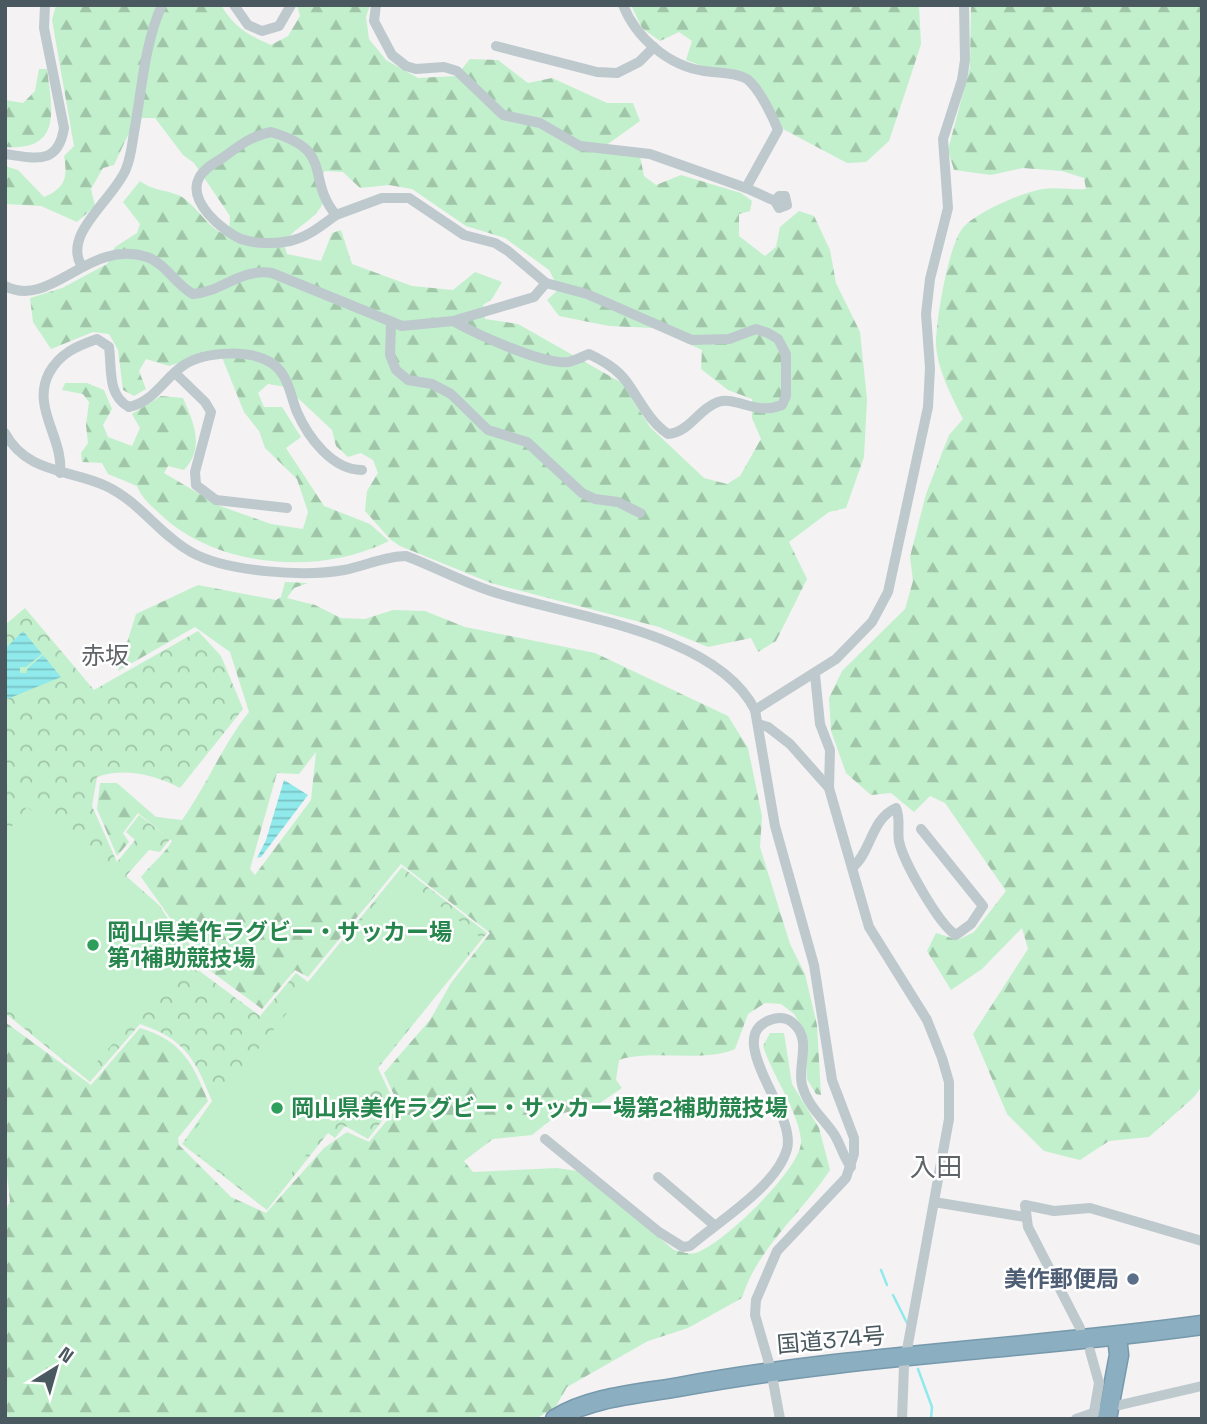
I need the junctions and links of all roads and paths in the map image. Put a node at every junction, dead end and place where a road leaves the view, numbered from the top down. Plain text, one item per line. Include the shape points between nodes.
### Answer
1 (46, 5) edge
2 (162, 5) edge
3 (234, 5) edge
4 (291, 5) edge
5 (376, 5) edge
6 (624, 5) edge
7 (964, 5) edge
8 (496, 46) dead end
9 (654, 47) junction
10 (5, 154) edge
11 (746, 188) junction
12 (775, 201) dead end
13 (336, 215) junction
14 (81, 265) junction
15 (545, 283) junction
16 (5, 286) edge
17 (453, 321) junction
18 (391, 324) junction
19 (175, 373) junction
20 (5, 433) edge
21 (362, 470) dead end
22 (60, 473) junction
23 (287, 508) dead end
24 (640, 513) dead end
25 (815, 675) junction
26 (755, 710) junction
27 (758, 724) junction
28 (829, 788) junction
29 (922, 829) dead end
30 (853, 867) junction
31 (545, 1139) dead end
32 (851, 1167) junction
33 (658, 1177) dead end
34 (934, 1202) junction
35 (1025, 1217) junction
36 (714, 1225) junction
37 (1202, 1241) edge
38 (1202, 1325) edge
39 (1080, 1328) dead end
40 (1117, 1336) junction
41 (1090, 1351) dead end
42 (907, 1357) junction
43 (771, 1370) junction
44 (1202, 1386) edge
45 (1105, 1412) edge
46 (900, 1418) edge
47 (555, 1419) edge
48 (780, 1419) edge
49 (1076, 1419) edge

1 - 10 street via 44,28 64,128 62,140 58,150 47,157
2 - 14 street via 149,46 132,154 112,195 75,243
3 - 4 street via 248,25 262,31 279,26
5 - 11 street via 374,20 392,55 416,69 457,71 503,115 540,123 580,146 650,154
6 - 9 street via 629,20
7 - 25 street via 962,80 943,139 948,208 926,314 928,407 888,592 854,643
8 - 9 street via 617,74
9 - 11 street via 692,69 735,75 752,85 778,130
11 - 12 street
13 - 13 street via 308,236 287,242 253,242 224,229 203,206 196,190 199,177 208,168 243,142 271,132 307,148
13 - 15 street via 382,198 409,198 464,234 502,247
14 - 16 street via 41,289 28,292
14 - 18 street via 130,253 150,258 193,294 242,274 272,273 366,309
15 - 17 street via 534,297
15 - 17 street via 587,294 692,341 729,339 756,329 768,333 786,354 782,405 770,410 720,401 708,406 686,428 668,434 657,426 625,380 600,359 589,354 567,362 530,353 477,335
17 - 18 street via 426,326
18 - 24 street via 390,355 396,370 408,380 432,384 451,394 488,430 527,442 582,493
19 - 21 street via 196,360 231,353 250,354 272,363 289,386 309,434 341,465
19 - 22 street via 149,398 129,407 119,402 113,391 105,341 85,343 60,356 43,394
19 - 23 street via 211,412 195,472 196,485 216,500
20 - 22 street via 25,457
22 - 26 street via 103,484 124,495 191,552 216,561 322,572 406,556 498,593 667,640 706,659 748,697
25 - 26 street
25 - 28 street via 820,724 830,750
26 - 27 street
27 - 28 street via 790,744
27 - 32 street via 775,826 814,965 832,1080 854,1138
28 - 30 street
29 - 30 street via 983,906 971,924 956,934 945,925 913,873 899,839 896,808 876,828
30 - 34 street via 869,927 927,1020 949,1083 949,1119
31 - 36 street via 683,1247
32 - 36 street via 836,1137 806,1097 801,1082 800,1031 786,1018 764,1022 751,1044 786,1121 787,1149 774,1175
32 - 43 street via 819,1209 777,1251 760,1287 755,1315
33 - 36 street
34 - 35 street
34 - 42 street
35 - 37 street via 1025,1205 1054,1211 1090,1208
35 - 39 street
38 - 40 highway, 国道374号
40 - 42 highway, 国道374号
40 - 45 highway via 1119,1355
41 - 45 street
42 - 43 highway, 国道374号
42 - 46 street
43 - 47 highway, 国道374号 via 596,1403
43 - 48 street
44 - 45 street
45 - 49 street

